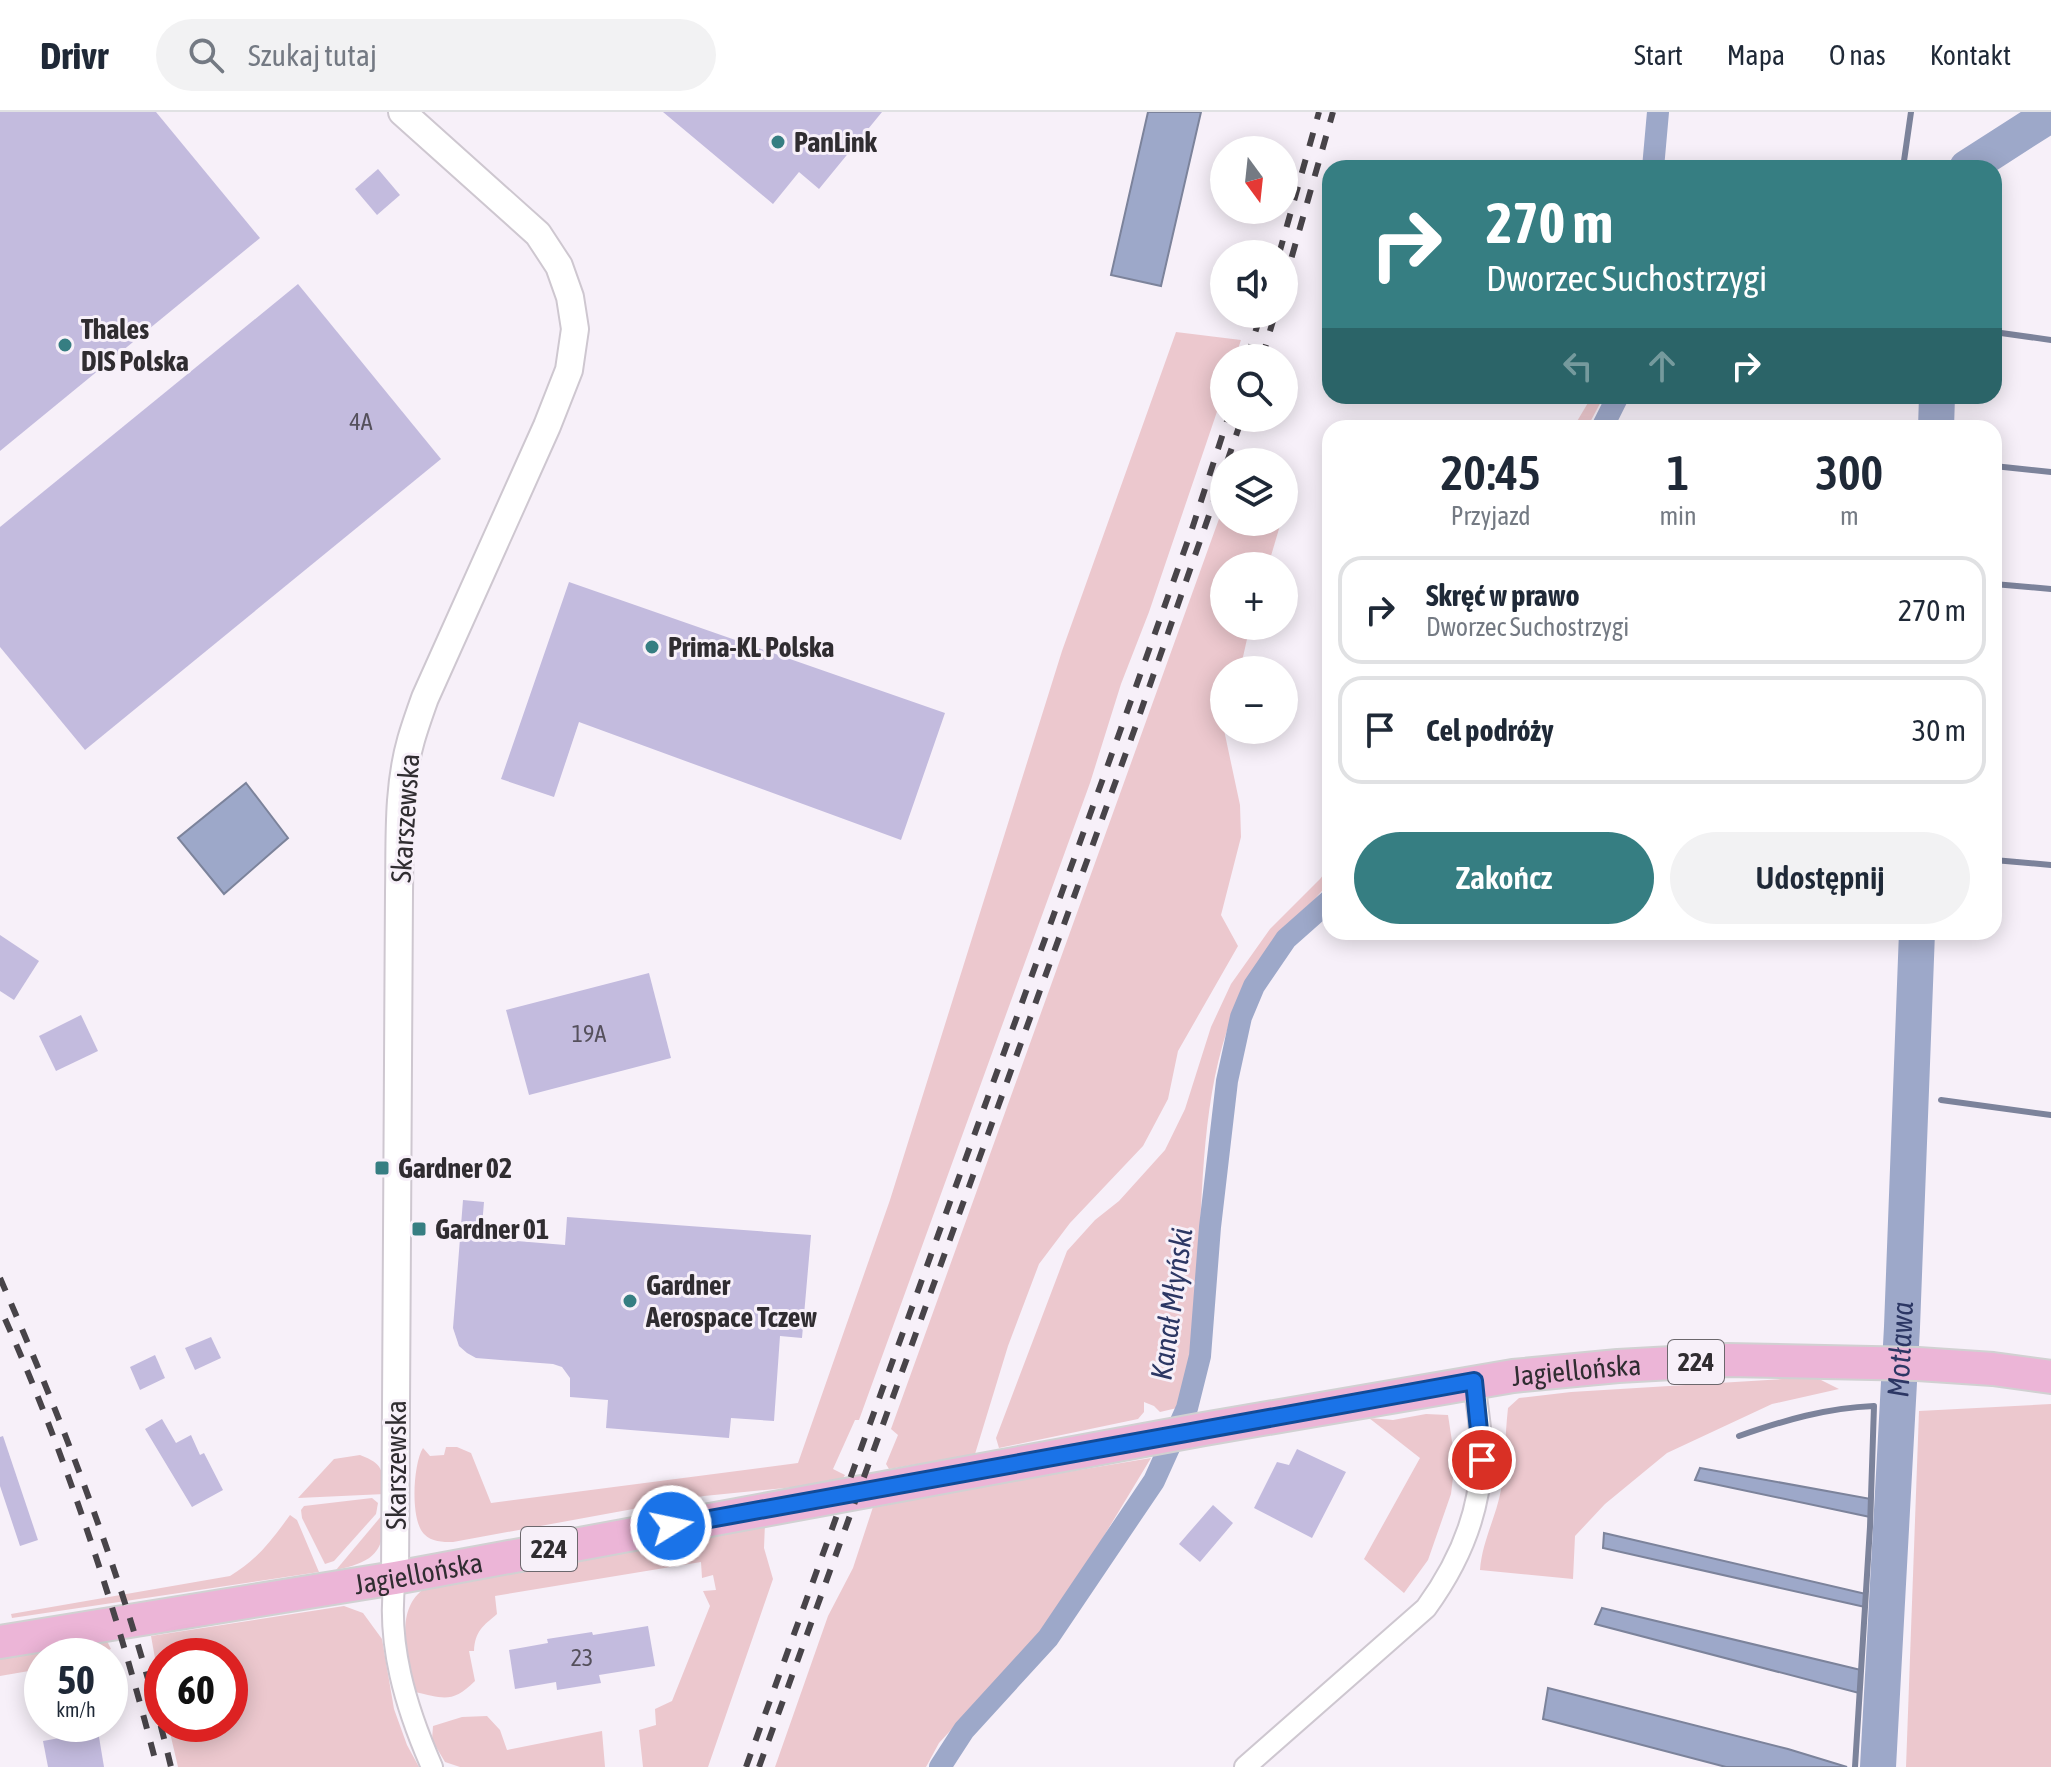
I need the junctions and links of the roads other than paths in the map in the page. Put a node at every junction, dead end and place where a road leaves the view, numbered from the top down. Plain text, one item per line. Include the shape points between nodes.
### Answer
1 (402, 112) edge
2 (2051, 1377) edge
3 (1474, 1381) junction
4 (395, 1578) junction
5 (0, 1642) edge
6 (432, 1767) edge
7 (1245, 1767) edge

1 - 4 street, Skarszewska via 538,234 559,266 575,329 569,370 425,698 404,773
2 - 3 main road, Jagiellońska / 224 via 1918,1364 1727,1360
3 - 4 main road, Jagiellońska / 224
3 - 7 street via 1482,1460 1477,1503 1447,1579 1426,1608
4 - 5 main road, Jagiellońska / 224
4 - 6 street via 399,1671 412,1722

